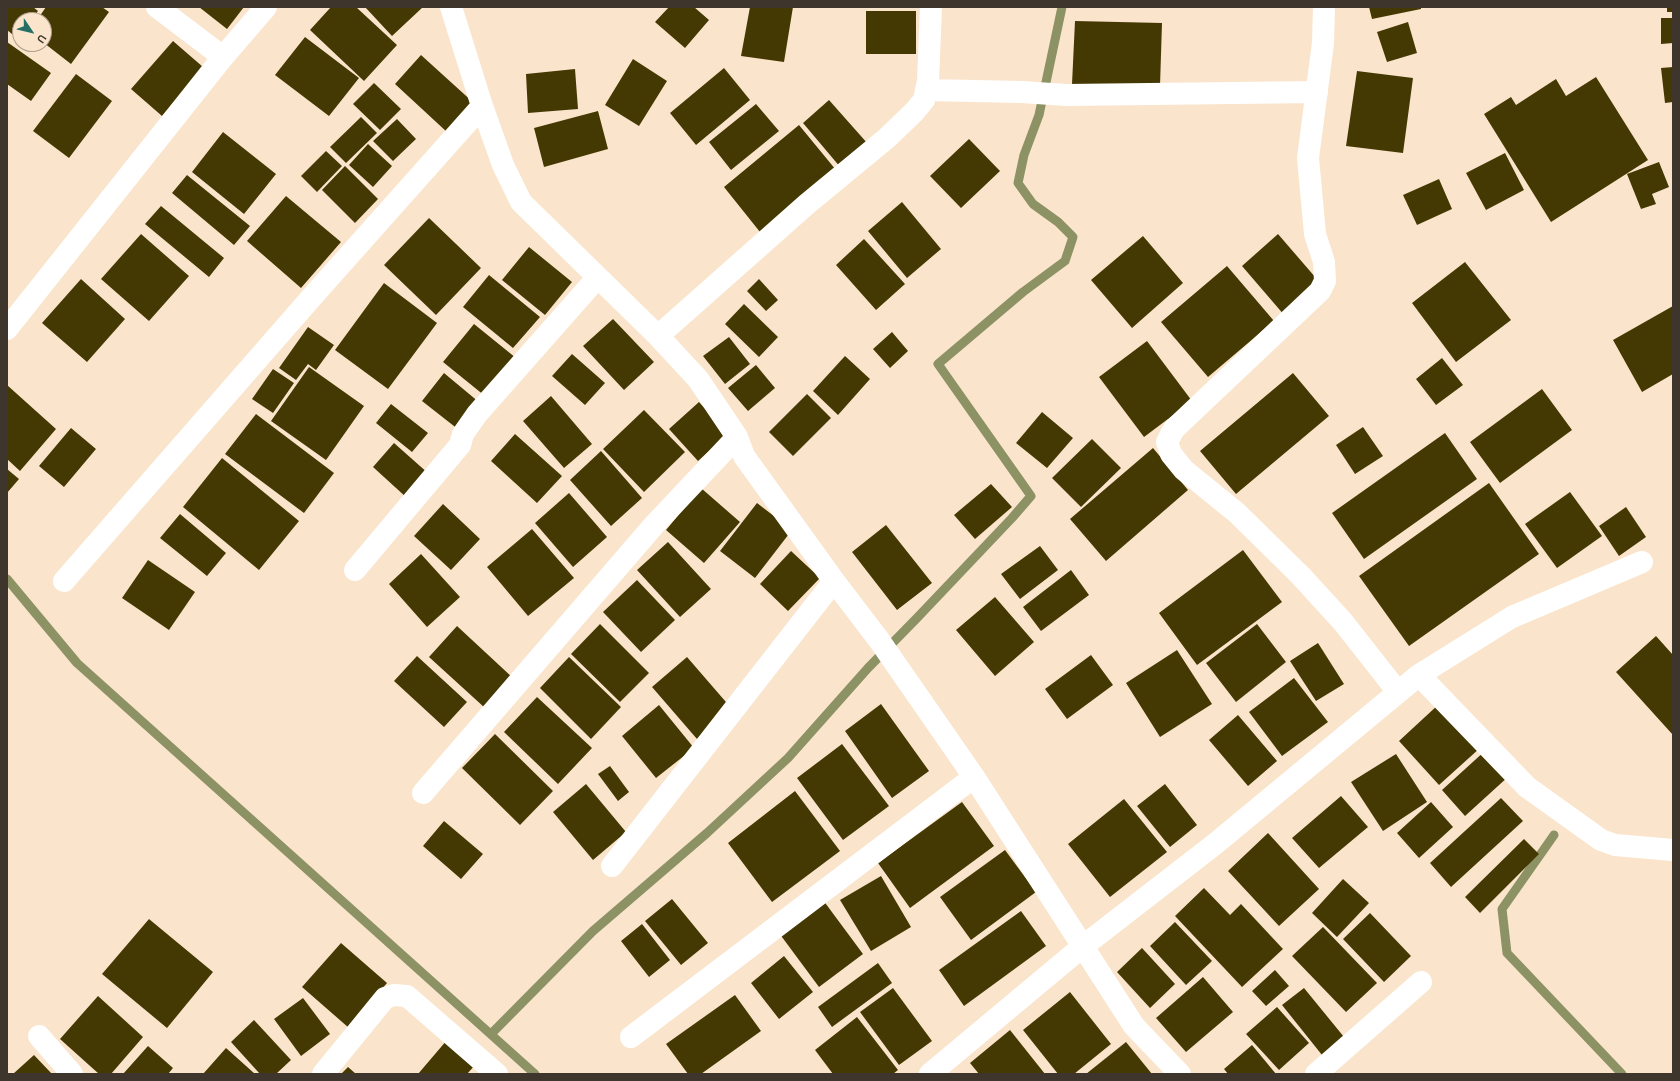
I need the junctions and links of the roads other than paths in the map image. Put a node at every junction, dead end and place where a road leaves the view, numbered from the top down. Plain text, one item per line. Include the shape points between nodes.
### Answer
1 (157, 7) edge
2 (266, 7) edge
3 (451, 7) edge
4 (932, 7) edge
5 (1324, 7) edge
6 (224, 57) junction
7 (926, 90) junction
8 (1317, 92) junction
9 (482, 106) junction
10 (598, 278) junction
11 (7, 329) edge
12 (658, 336) junction
13 (737, 437) junction
14 (1642, 562) dead end
15 (355, 570) dead end
16 (64, 581) dead end
17 (834, 581) junction
18 (1418, 675) junction
19 (1398, 692) junction
20 (974, 777) junction
21 (423, 793) dead end
22 (1673, 850) edge
23 (612, 866) dead end
24 (1082, 947) junction
25 (1420, 982) dead end
26 (39, 1036) dead end
27 (631, 1037) dead end
28 (72, 1074) edge
29 (323, 1074) edge
30 (497, 1074) edge
31 (930, 1074) edge
32 (1180, 1074) edge
33 (1316, 1074) edge

1 - 6 street
2 - 6 street
3 - 9 street
4 - 7 street
5 - 8 street
6 - 11 street
7 - 8 street via 1066,95
7 - 12 street via 924,100 887,138 807,204
8 - 19 street via 1308,158 1315,234 1324,262 1325,281 1320,291 1174,429 1167,442 1171,454 1184,470 1237,513 1302,576 1343,622
9 - 10 street via 503,165 521,202
9 - 16 street
10 - 12 street
10 - 15 street via 476,414 463,434 460,445
12 - 13 street via 698,379
13 - 17 street via 744,456
13 - 21 street via 655,524
14 - 18 street via 1512,617
17 - 20 street via 879,640
17 - 23 street
18 - 19 street
18 - 22 street via 1527,787 1601,840 1615,845
19 - 24 street via 1215,844
20 - 24 street
20 - 27 street
24 - 31 street
24 - 32 street via 1134,1026
25 - 33 street
26 - 28 street
29 - 30 street via 385,998 394,995 408,996

